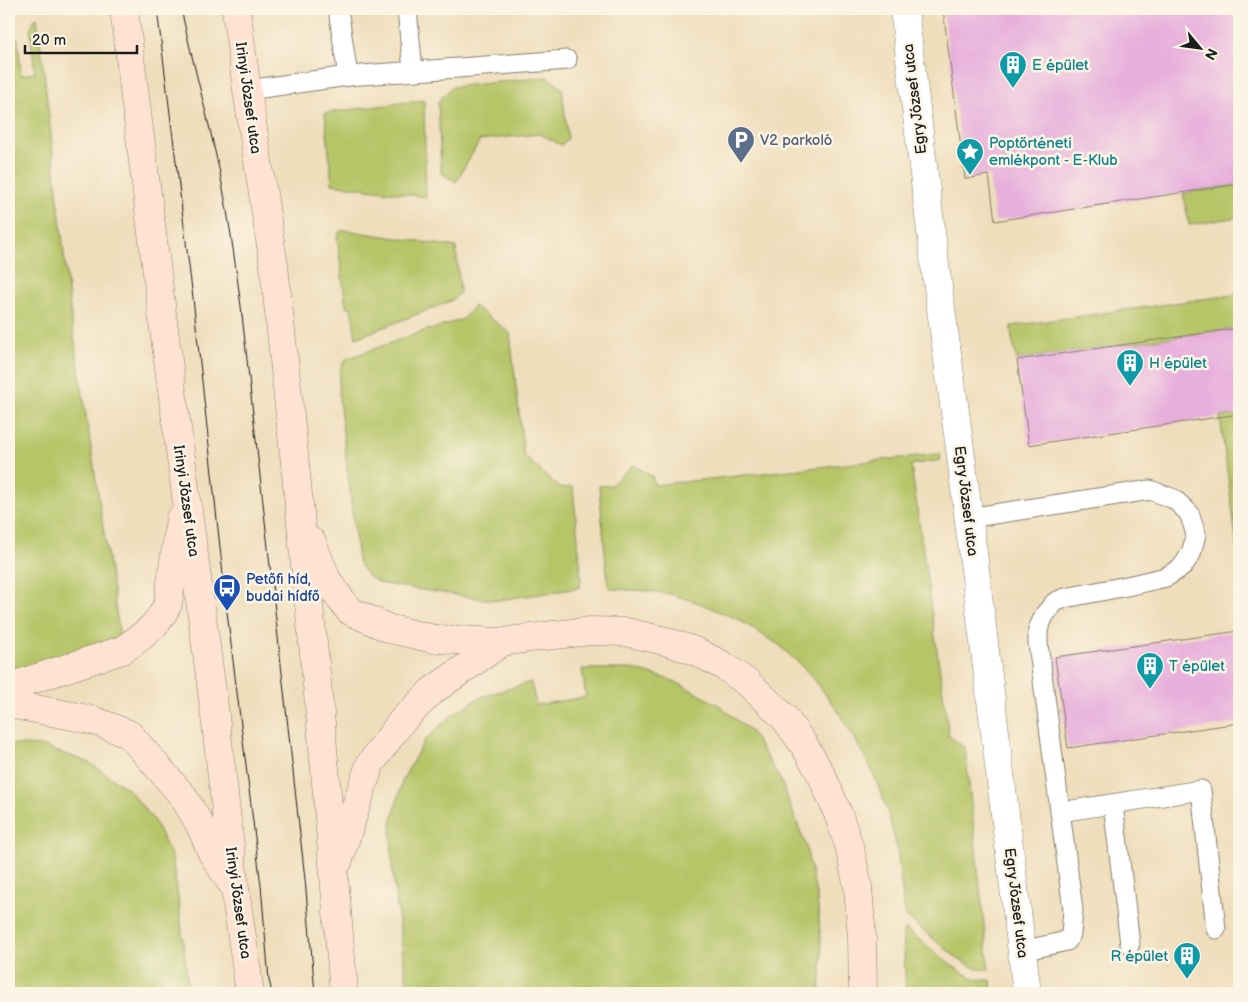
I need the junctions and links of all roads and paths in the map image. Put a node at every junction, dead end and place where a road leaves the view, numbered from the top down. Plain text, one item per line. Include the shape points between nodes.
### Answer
1 (124, 9) edge
2 (236, 9) edge
3 (338, 9) edge
4 (407, 9) edge
5 (904, 9) edge
6 (566, 60) dead end
7 (413, 71) junction
8 (348, 76) junction
9 (246, 90) junction
10 (184, 486) junction
11 (299, 511) junction
12 (968, 518) junction
13 (502, 642) junction
14 (9, 687) edge
15 (9, 704) edge
16 (1113, 804) junction
17 (1060, 812) junction
18 (334, 875) junction
19 (235, 889) junction
20 (1216, 929) dead end
21 (1130, 944) dead end
22 (1022, 951) junction
23 (250, 993) edge
24 (344, 993) edge
25 (863, 993) edge
26 (1027, 993) edge

1 - 10 main road, Irinyi József utca
2 - 9 main road, Irinyi József utca
3 - 8 lane
4 - 7 lane
5 - 12 street, Egry József utca
6 - 7 lane
7 - 8 lane
8 - 9 lane
9 - 11 main road, Irinyi József utca via 274,266
10 - 14 main road via 168,604 153,627 122,650
10 - 19 main road, Irinyi József utca
11 - 13 main road via 327,580 350,611 390,629 434,639
11 - 18 main road, Irinyi József utca
12 - 17 lane via 1150,490 1174,499 1189,513 1196,534 1191,554 1182,568 1166,577 1065,598 1055,602 1045,614 1038,629 1038,643
12 - 22 street, Egry József utca
13 - 18 main road via 432,691 400,722 370,764
13 - 25 main road via 590,631 626,632 664,641 724,666 748,683 784,717 822,776 850,849 859,897
15 - 19 main road via 95,721 129,734 183,796 212,853
16 - 17 lane
16 - 20 lane via 1201,790
16 - 21 lane
17 - 22 lane via 1073,910 1071,934 1067,940
18 - 24 main road, Irinyi József utca
19 - 23 main road, Irinyi József utca
22 - 26 street, Egry József utca

